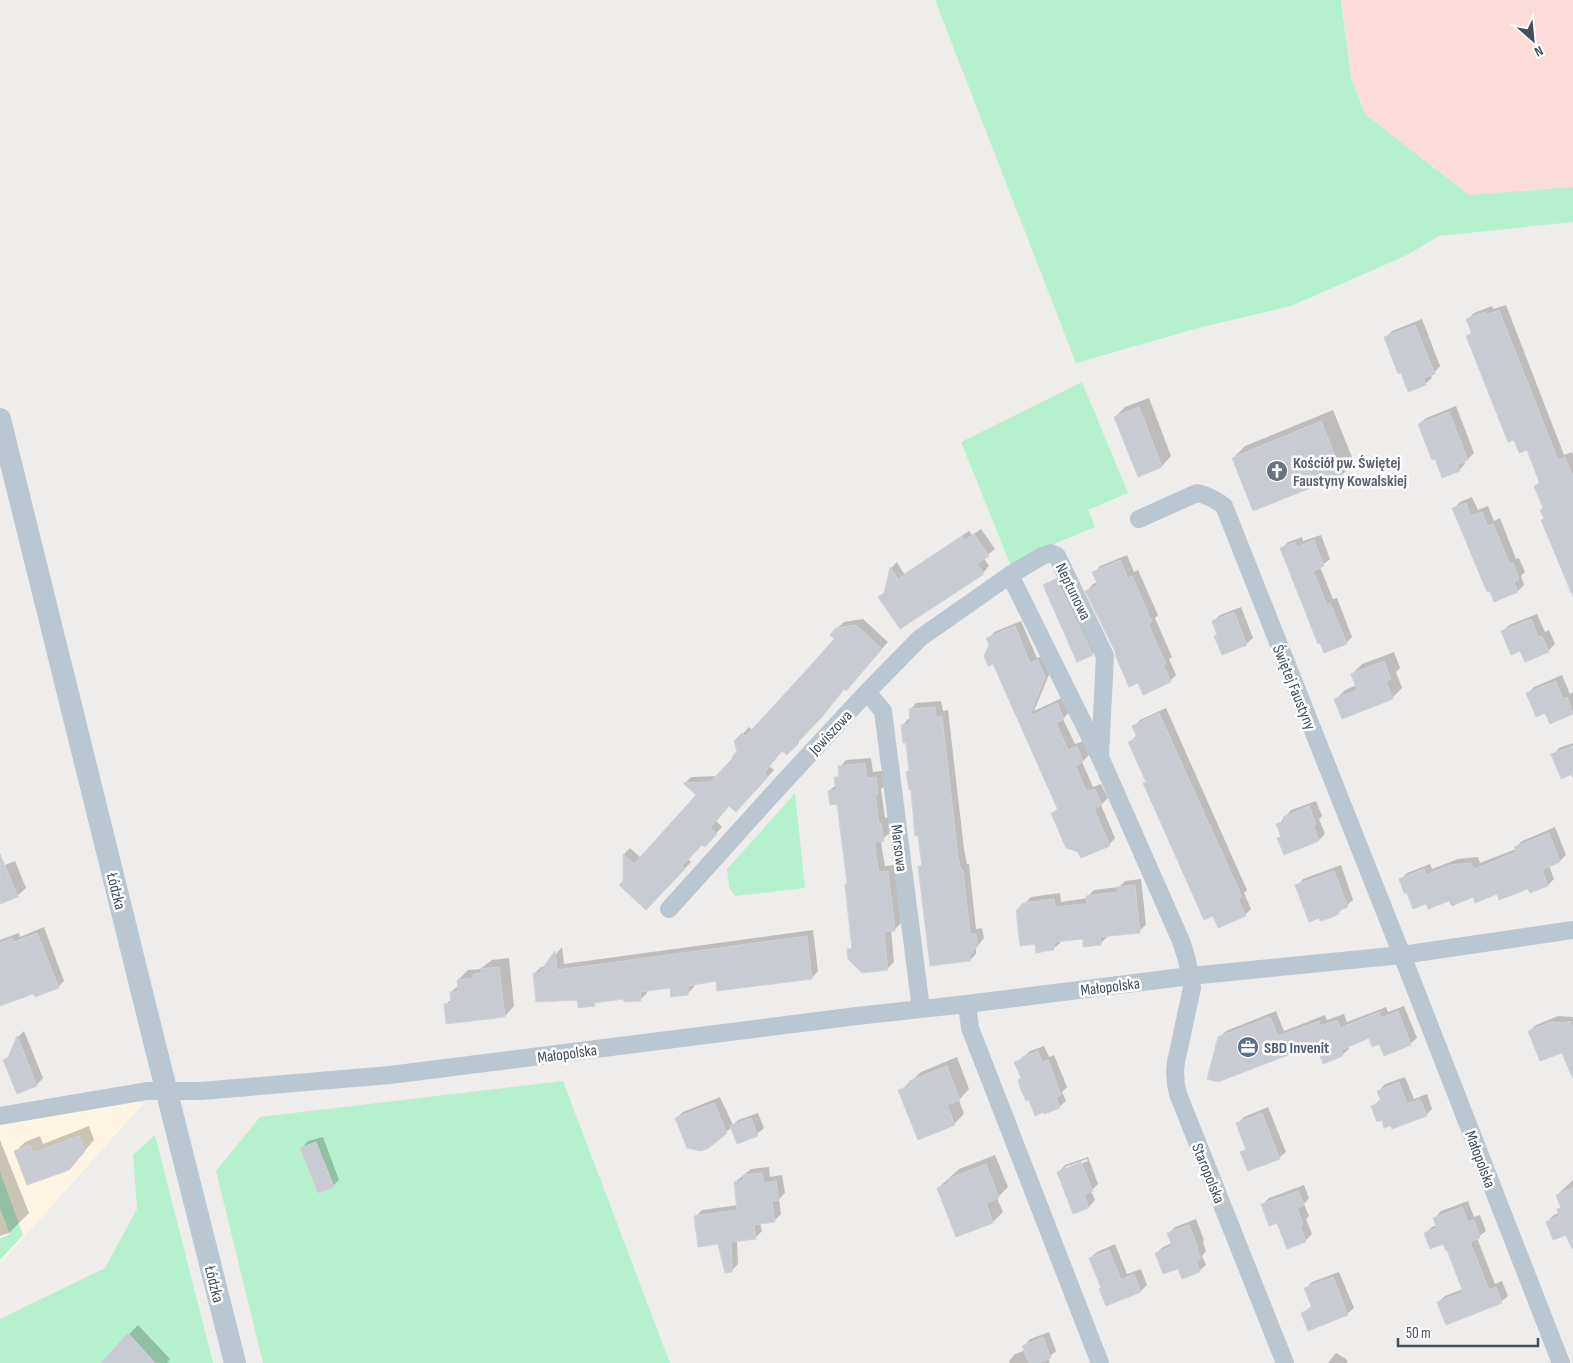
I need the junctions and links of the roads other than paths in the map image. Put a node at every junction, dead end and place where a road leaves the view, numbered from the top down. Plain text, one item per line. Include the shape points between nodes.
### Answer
1 (0, 420) edge
2 (1140, 519) dead end
3 (1010, 576) junction
4 (867, 692) junction
5 (1100, 757) junction
6 (669, 909) dead end
7 (1573, 930) edge
8 (1402, 954) junction
9 (1190, 976) junction
10 (967, 1004) junction
11 (921, 1009) junction
12 (166, 1090) junction
13 (0, 1116) edge
14 (235, 1363) edge
15 (1100, 1363) edge
16 (1284, 1363) edge
17 (1561, 1363) edge

1 - 12 street, Łódzka
2 - 8 street, Świętej Faustyny via 1197,493 1224,506
3 - 4 street, Jowiszowa via 920,638
3 - 5 street, Neptunowa
3 - 5 street, Neptunowa via 1042,556 1058,556 1105,656
4 - 6 street, Jowiszowa
4 - 11 street, Marsowa via 883,711
5 - 9 street, Neptunowa via 1181,941
7 - 8 street, Małopolska
8 - 9 street, Małopolska
8 - 17 street, Małopolska
9 - 10 street, Małopolska
9 - 16 street, Staropolska via 1192,988 1176,1062 1175,1084
10 - 11 street, Małopolska
10 - 15 street via 970,1028
11 - 12 street, Małopolska via 390,1075 201,1091
12 - 13 street, Małopolska
12 - 14 street, Łódzka

